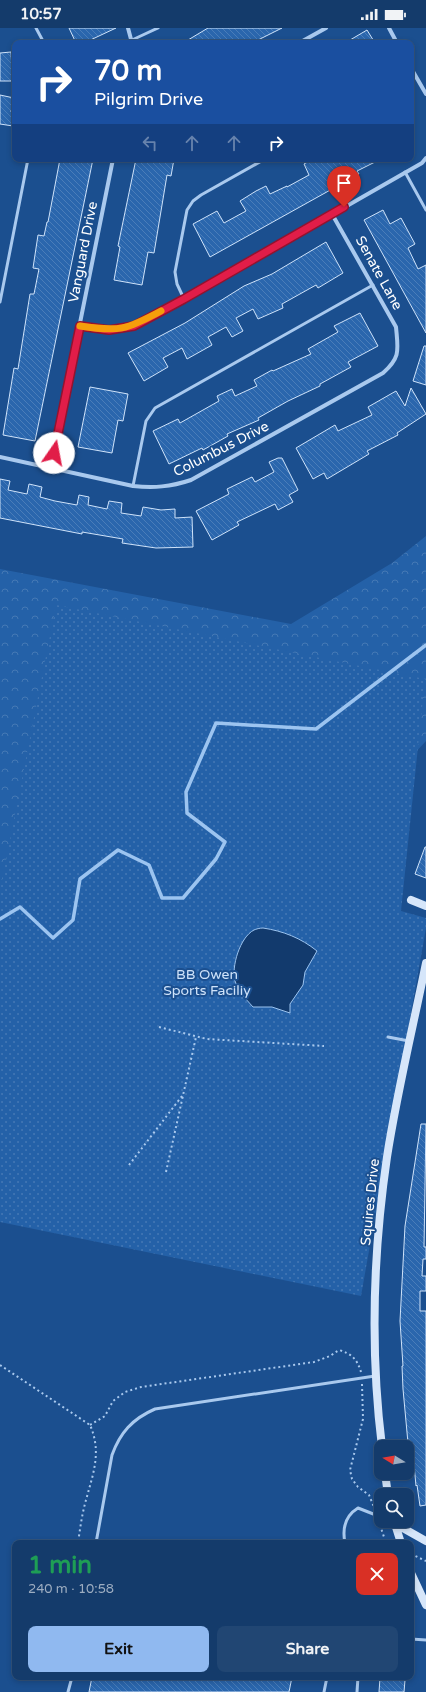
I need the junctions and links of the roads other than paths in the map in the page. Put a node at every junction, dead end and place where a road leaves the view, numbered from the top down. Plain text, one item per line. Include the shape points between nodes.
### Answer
1 (36, 28) edge
2 (128, 28) edge
3 (158, 28) edge
4 (326, 28) edge
5 (388, 28) edge
6 (42, 40) edge
7 (132, 40) edge
8 (134, 40) edge
9 (304, 40) edge
10 (395, 40) edge
11 (414, 78) edge
12 (426, 94) edge
13 (426, 158) edge
14 (27, 162) edge
15 (112, 162) edge
16 (260, 162) edge
17 (405, 172) junction
18 (426, 210) edge
19 (332, 214) junction
20 (373, 285) junction
21 (184, 299) junction
22 (0, 302) edge
23 (80, 326) junction
24 (398, 346) joint
25 (0, 457) edge
26 (51, 467) junction
27 (133, 486) junction
28 (411, 900) dead end
29 (426, 906) edge
30 (426, 963) edge
31 (388, 1038) dead end
32 (410, 1041) junction
33 (376, 1376) junction
34 (381, 1440) edge
35 (374, 1514) edge
36 (395, 1528) edge
37 (403, 1528) edge
38 (97, 1540) edge
39 (345, 1540) edge
40 (400, 1540) edge
41 (426, 1541) edge
42 (414, 1579) edge
43 (426, 1605) edge
44 (414, 1640) edge
45 (426, 1640) edge
46 (71, 1680) edge
47 (326, 1680) edge
48 (358, 1680) edge
49 (68, 1692) edge
50 (324, 1692) edge
51 (357, 1692) edge

1 - 6 lane
2 - 7 street
3 - 8 lane
4 - 9 street
5 - 10 street
11 - 12 street
13 - 17 street
14 - 22 lane
15 - 23 street, Vanguard Drive
16 - 21 lane via 193,200 187,210 175,272 176,284
17 - 18 lane
17 - 19 street
19 - 20 street, Senate Lane
19 - 21 street
20 - 24 street, Senate Lane via 396,327
20 - 27 lane via 155,408 146,421
21 - 23 street via 134,326 109,330
23 - 26 street, Vanguard Drive
24 - 27 street, Columbus Drive via 395,363 383,374 191,480 173,486
25 - 26 street, Columbus Drive
26 - 27 street, Columbus Drive
28 - 29 street
30 - 32 street, Squires Drive
31 - 32 lane
32 - 33 street, Squires Drive via 388,1155 379,1224 375,1293
33 - 34 street, Squires Drive
33 - 38 lane via 155,1410 142,1415 125,1430 117,1442 112,1456
35 - 39 lane via 358,1508 350,1513 344,1525
36 - 40 street
37 - 41 street
42 - 43 street
44 - 45 lane
46 - 49 lane
47 - 50 lane
48 - 51 lane

